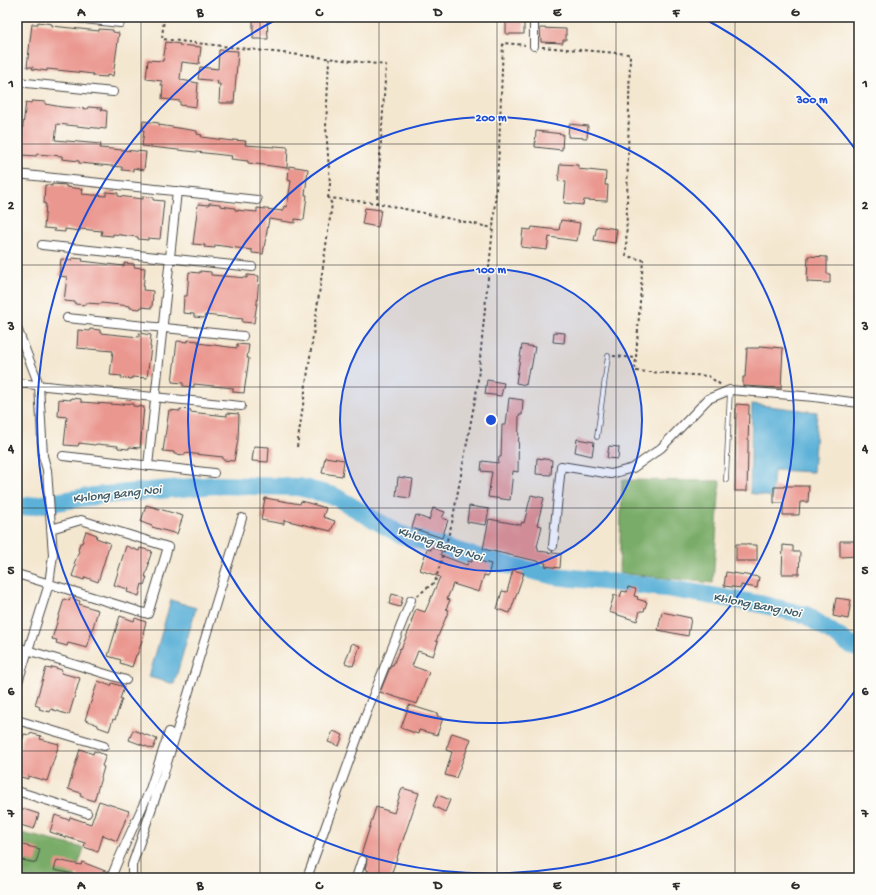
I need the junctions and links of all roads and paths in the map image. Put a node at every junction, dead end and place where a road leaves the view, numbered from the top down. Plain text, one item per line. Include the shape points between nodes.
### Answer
1 (67, 17) edge
2 (164, 17) edge
3 (534, 17) edge
4 (120, 23) dead end
5 (534, 46) junction
6 (329, 59) junction
7 (17, 82) edge
8 (113, 92) dead end
9 (17, 174) edge
10 (177, 191) junction
11 (328, 198) junction
12 (257, 200) dead end
13 (377, 203) junction
14 (492, 228) junction
15 (42, 245) dead end
16 (170, 259) junction
17 (252, 268) dead end
18 (67, 318) dead end
19 (17, 328) edge
20 (162, 328) junction
21 (243, 336) dead end
22 (608, 356) joint
23 (636, 358) junction
24 (17, 383) edge
25 (39, 385) junction
26 (730, 390) junction
27 (155, 397) junction
28 (859, 403) edge
29 (241, 406) dead end
30 (597, 437) dead end
31 (297, 447) dead end
32 (63, 456) dead end
33 (148, 466) junction
34 (214, 473) dead end
35 (726, 480) dead end
36 (242, 518) dead end
37 (51, 529) junction
38 (553, 546) dead end
39 (17, 574) edge
40 (49, 584) junction
41 (411, 600) joint
42 (17, 647) edge
43 (28, 651) junction
44 (126, 680) dead end
45 (17, 685) edge
46 (17, 720) edge
47 (169, 732) dead end
48 (104, 746) dead end
49 (17, 792) edge
50 (87, 812) dead end
51 (362, 860) dead end
52 (111, 878) edge
53 (132, 878) edge
54 (307, 878) edge
55 (356, 878) edge

1 - 4 street
2 - 6 path via 162,39
3 - 5 street
5 - 14 path via 503,43 499,150
5 - 23 path via 630,54 626,256 643,260
6 - 11 path via 326,127 330,184
6 - 13 path via 386,65
7 - 8 street
9 - 10 street
10 - 12 street
10 - 16 street
11 - 13 path
11 - 31 path via 332,204
13 - 14 path
14 - 41 path via 476,389 452,523 435,582
15 - 16 street
16 - 17 street
16 - 20 street
18 - 20 street
19 - 25 street
20 - 21 street
20 - 27 street
22 - 23 path
22 - 30 lane
23 - 26 path via 635,371 708,376
24 - 25 street
25 - 27 street
25 - 37 street
26 - 28 street
26 - 35 lane
26 - 38 street via 708,399 661,448 633,468 611,474 561,466
27 - 29 street
27 - 33 street
32 - 33 street
33 - 34 street
36 - 53 street via 166,768 132,865
37 - 40 street via 53,555
37 - 40 street via 82,520 168,547 148,614
39 - 40 street
40 - 43 street
41 - 54 street via 369,706
42 - 43 street
43 - 44 street
43 - 45 street
46 - 48 street
47 - 52 street via 149,792
49 - 50 street
51 - 55 street

